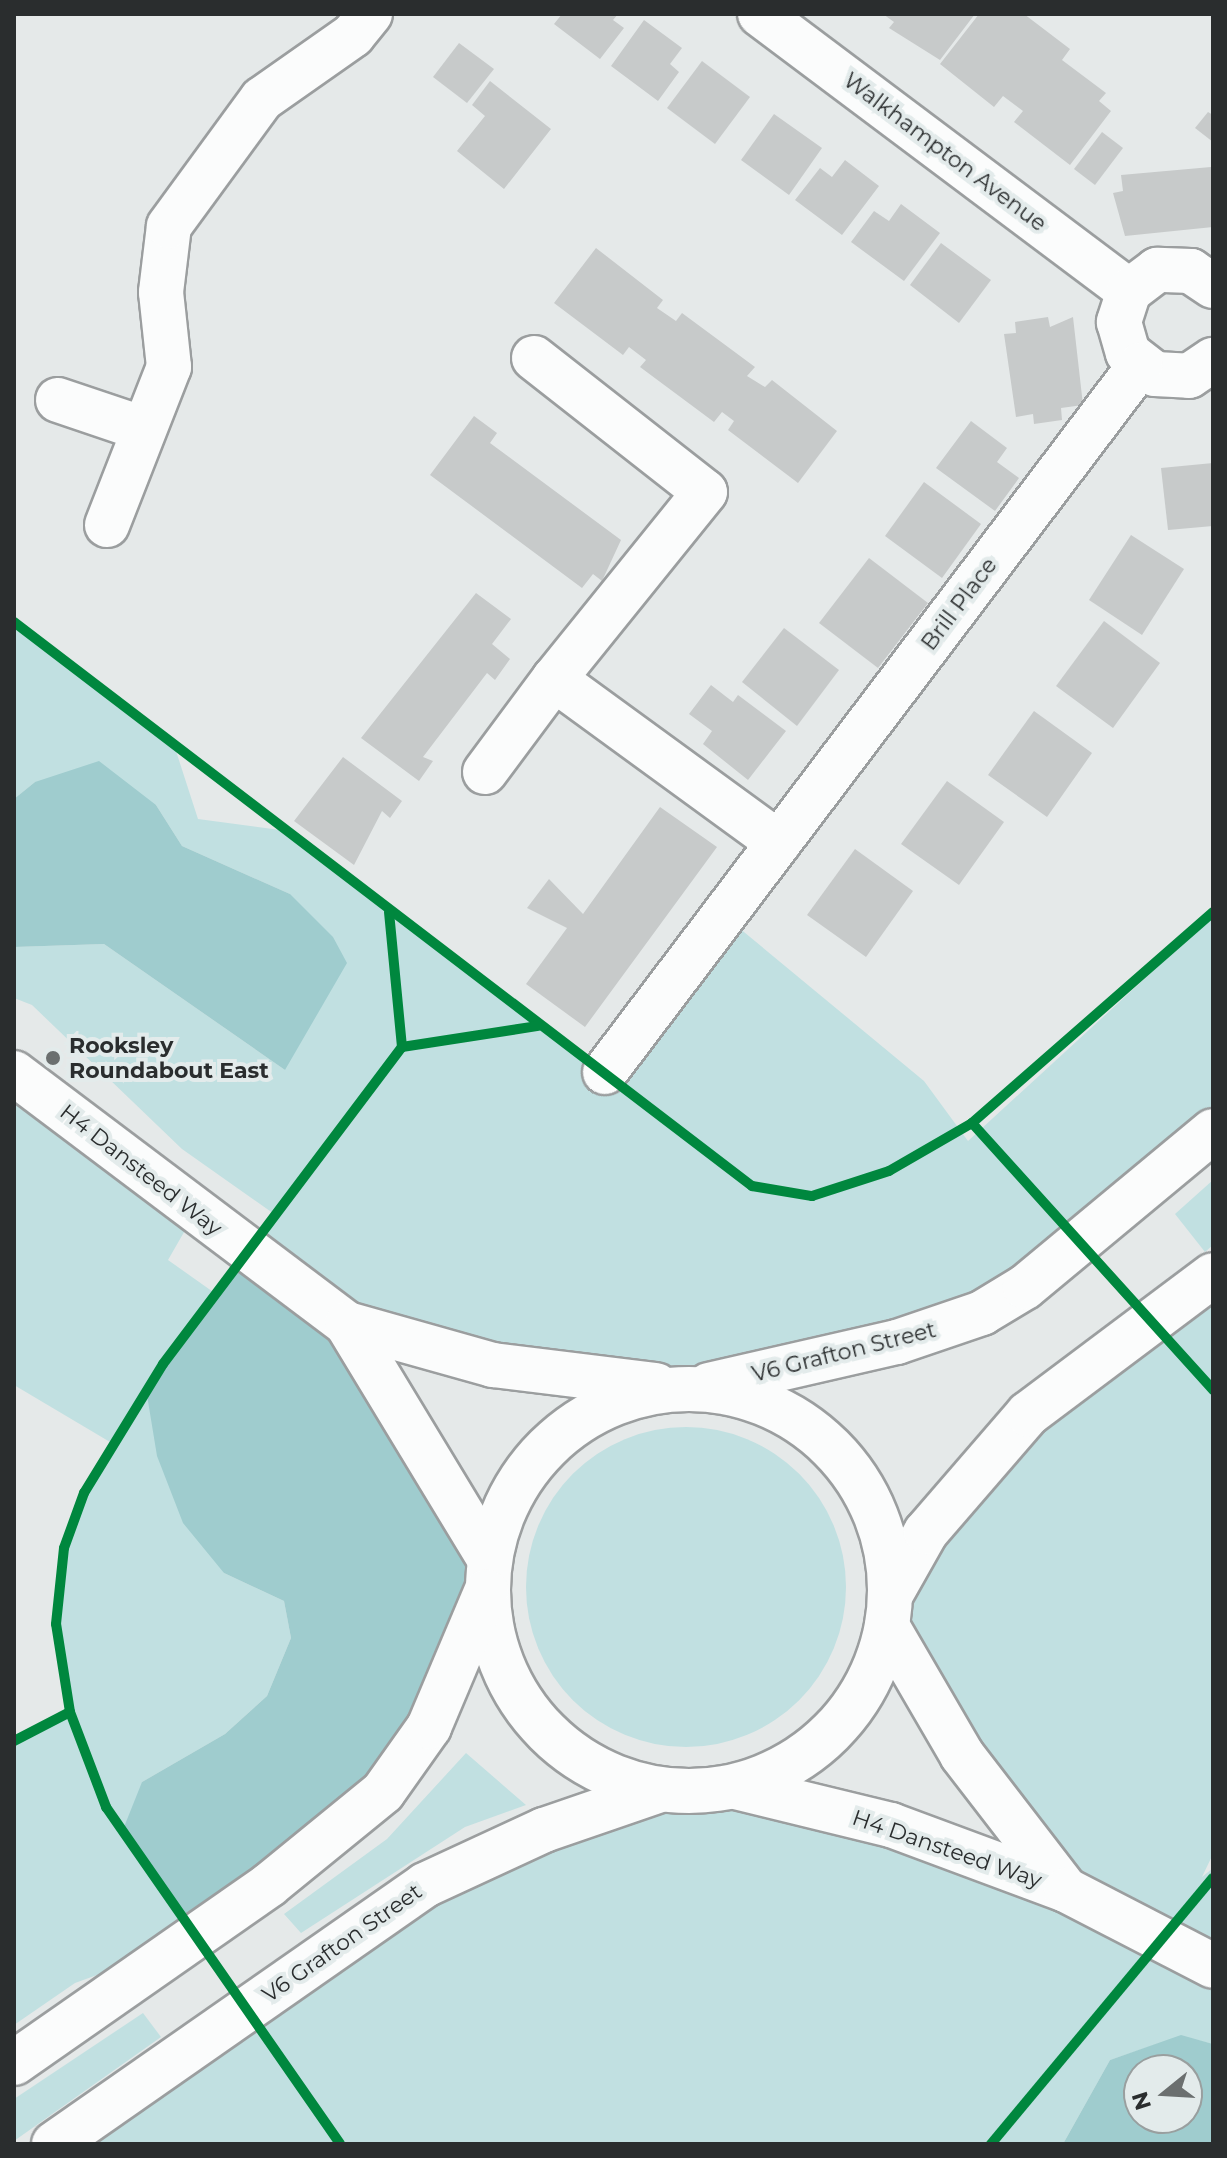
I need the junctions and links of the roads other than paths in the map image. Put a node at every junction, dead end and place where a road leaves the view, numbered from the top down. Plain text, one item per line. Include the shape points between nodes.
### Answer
1 (370, 14) edge
2 (760, 14) edge
3 (1211, 279) edge
4 (1129, 291) junction
5 (534, 358) dead end
6 (1213, 360) edge
7 (1140, 365) junction
8 (58, 400) dead end
9 (141, 428) junction
10 (107, 525) dead end
11 (554, 679) junction
12 (485, 772) dead end
13 (779, 843) junction
14 (605, 1072) dead end
15 (14, 1073) edge
16 (1213, 1131) edge
17 (1211, 1277) edge
18 (347, 1324) junction
19 (684, 1387) junction
20 (487, 1573) junction
21 (889, 1610) junction
22 (735, 1787) junction
23 (657, 1791) junction
24 (1075, 1895) junction
25 (1213, 1966) edge
26 (14, 2063) edge
27 (54, 2144) edge

1 - 9 street via 353,35 262,99 169,226 161,292 169,367
2 - 4 street, Walkhampton Avenue
3 - 4 street via 1157,270
4 - 7 street via 1119,322
5 - 11 street via 705,492
6 - 7 street via 1172,377
7 - 13 street, Brill Place
8 - 9 street
9 - 10 street
11 - 12 street
11 - 13 street
13 - 14 street, Brill Place
15 - 18 street, H4 Dansteed Way
16 - 19 street, V6 Grafton Street via 1025,1287 982,1313 897,1342
17 - 21 street via 1028,1414 926,1532
18 - 19 street, H4 Dansteed Way via 493,1365
18 - 20 street, H4 Dansteed Way
19 - 20 street, V6 Grafton Street via 597,1410 544,1449 514,1488
19 - 21 street, H4 Dansteed Way via 789,1414 838,1454 871,1505
20 - 23 street, H4 Dansteed Way via 507,1678 540,1727 611,1776
20 - 26 street via 429,1727 383,1792 269,1885
21 - 22 street via 853,1708 816,1748
21 - 24 street, H4 Dansteed Way via 962,1755
22 - 23 street
22 - 24 street, H4 Dansteed Way via 891,1825
23 - 27 street, V6 Grafton Street via 544,1830 425,1885
24 - 25 street, H4 Dansteed Way

